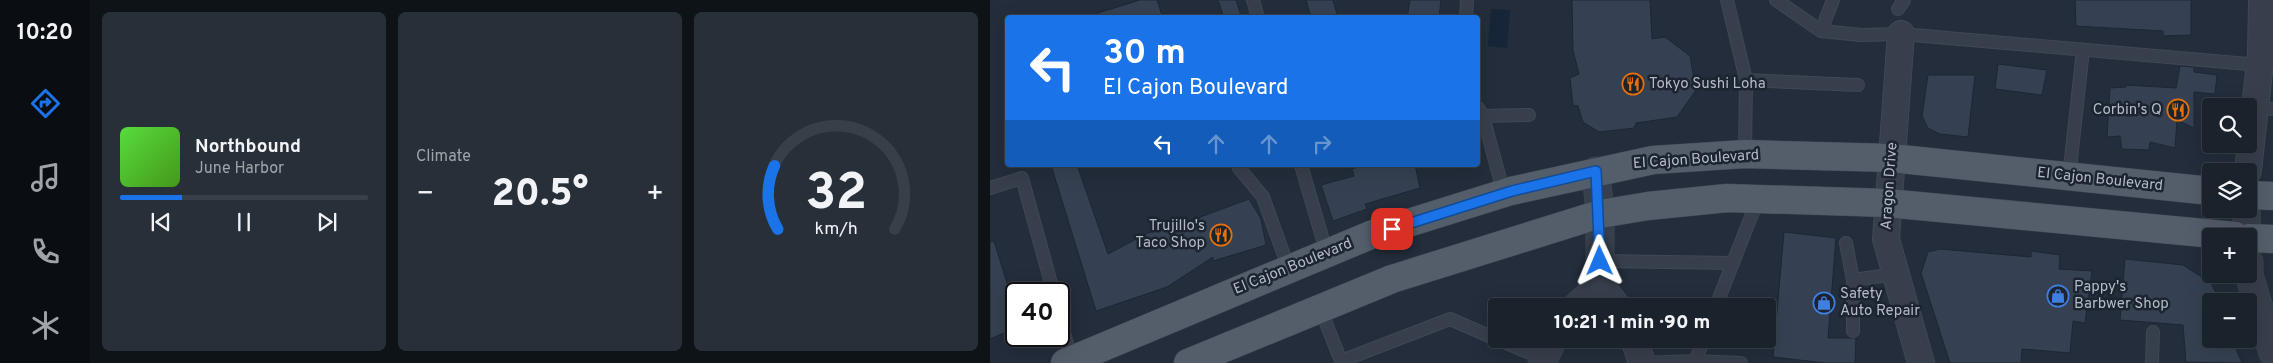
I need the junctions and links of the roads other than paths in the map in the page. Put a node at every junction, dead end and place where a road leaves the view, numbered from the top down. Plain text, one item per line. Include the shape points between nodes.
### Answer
1 (1253, 0) edge
2 (1467, 0) edge
3 (1728, 0) edge
4 (1776, 0) edge
5 (1832, 0) edge
6 (2262, 0) edge
7 (1901, 14) edge
8 (1257, 15) edge
9 (1466, 15) edge
10 (1820, 31) junction
11 (2083, 50) junction
12 (2265, 58) edge
13 (1746, 80) junction
14 (1858, 85) dead end
15 (2264, 108) edge
16 (1480, 112) edge
17 (1529, 115) dead end
18 (1745, 154) junction
19 (1891, 158) junction
20 (2250, 163) edge
21 (1302, 167) edge
22 (1238, 168) dead end
23 (1596, 171) junction
24 (2069, 177) junction
25 (990, 188) edge
26 (2202, 190) edge
27 (1504, 194) junction
28 (2257, 195) edge
29 (2273, 196) edge
30 (1758, 199) junction
31 (1887, 203) junction
32 (1600, 214) junction
33 (2202, 233) edge
34 (2257, 238) edge
35 (2273, 239) edge
36 (1846, 243) dead end
37 (1327, 254) junction
38 (1733, 263) junction
39 (1289, 269) junction
40 (1600, 273) junction
41 (1896, 274) junction
42 (1853, 280) junction
43 (1051, 282) edge
44 (2253, 283) edge
45 (1583, 298) edge
46 (1613, 298) edge
47 (1719, 298) edge
48 (1320, 308) junction
49 (2268, 314) edge
50 (1854, 332) dead end
51 (2153, 332) dead end
52 (1488, 336) edge
53 (1065, 347) edge
54 (1527, 348) edge
55 (1637, 348) edge
56 (1700, 348) edge
57 (2273, 353) edge
58 (1547, 354) edge
59 (1695, 361) junction
60 (1068, 362) edge
61 (1188, 363) edge
62 (1642, 363) edge
63 (1741, 363) edge
64 (1921, 363) edge
65 (2152, 363) edge

1 - 8 lane
2 - 9 lane
3 - 13 lane
4 - 10 lane
5 - 10 lane
6 - 12 street
7 - 10 lane via 1862,35
7 - 11 lane
7 - 19 street, Aragon Drive
11 - 12 lane
11 - 24 lane
12 - 15 street
13 - 14 lane
13 - 18 lane
15 - 20 street
16 - 17 lane
16 - 27 lane
18 - 19 main road, El Cajon Boulevard
18 - 23 main road, El Cajon Boulevard via 1653,160
19 - 24 main road, El Cajon Boulevard
19 - 31 street, Aragon Drive
21 - 37 lane
22 - 39 lane via 1263,197
23 - 27 main road, El Cajon Boulevard
23 - 32 street
24 - 26 main road, El Cajon Boulevard
25 - 43 lane via 1022,178
27 - 37 main road, El Cajon Boulevard via 1373,234
28 - 29 main road
30 - 31 main road
30 - 32 main road via 1718,199
30 - 38 lane
31 - 33 main road
31 - 41 street, Aragon Drive via 1886,239
32 - 40 street
32 - 48 main road via 1392,278
34 - 35 main road
36 - 42 lane
37 - 39 main road, El Cajon Boulevard
38 - 40 lane
38 - 47 lane
39 - 60 main road, El Cajon Boulevard
40 - 45 street
40 - 46 street
41 - 42 lane
41 - 64 street, Aragon Drive
42 - 50 lane
44 - 49 street
48 - 52 lane via 1341,361 1450,319
48 - 61 main road
49 - 57 street
51 - 65 lane
53 - 60 lane
54 - 58 lane
55 - 62 street
56 - 59 lane
59 - 62 lane
59 - 63 lane

